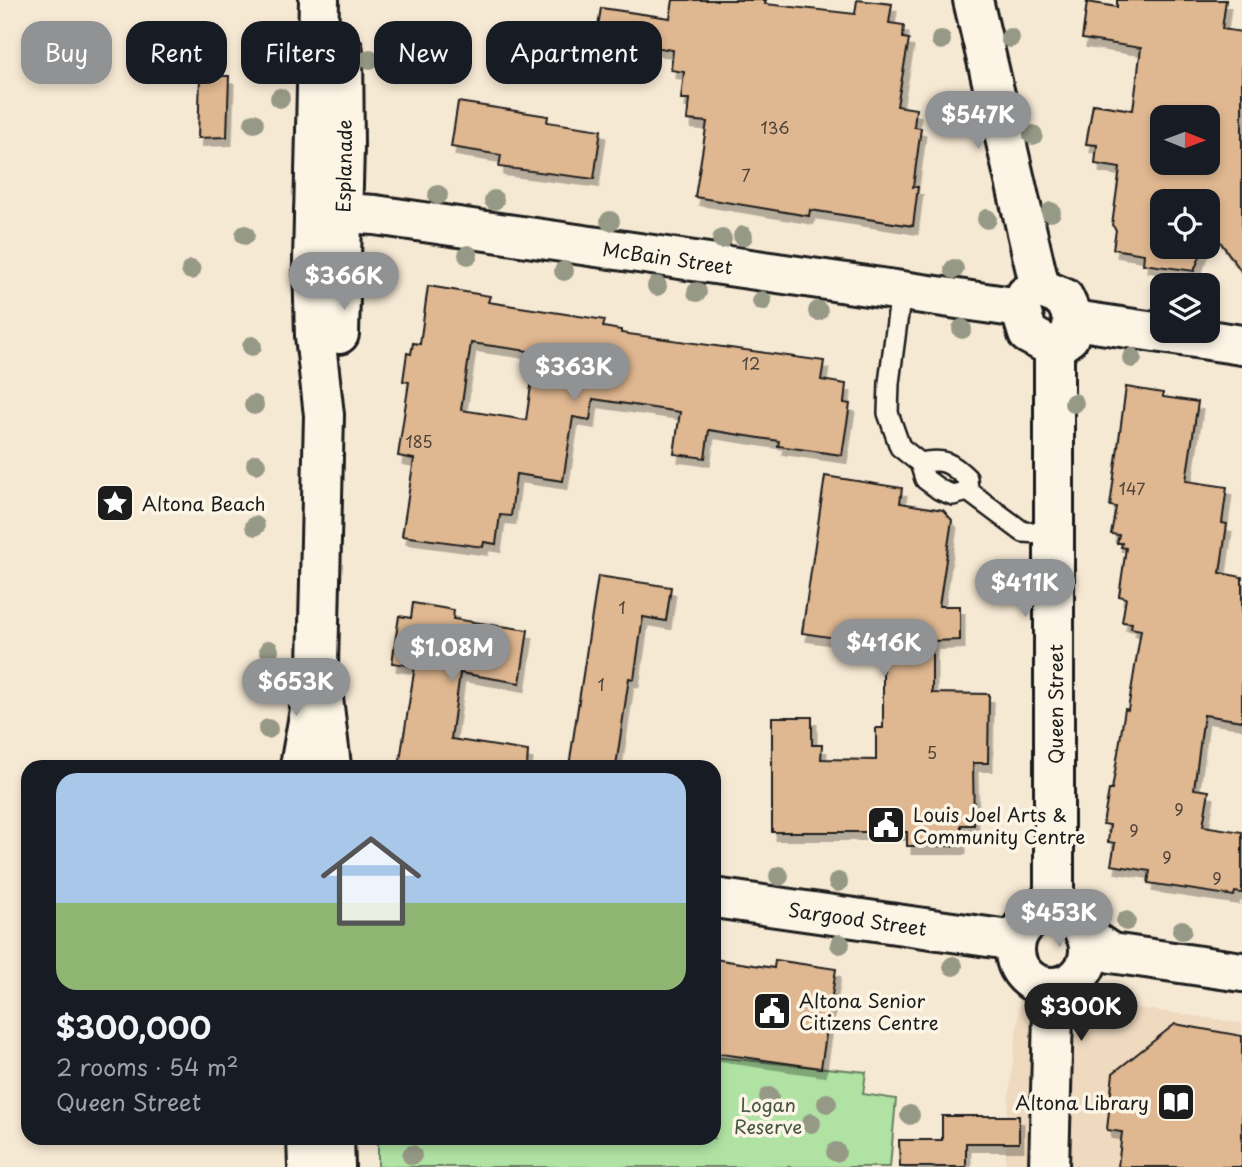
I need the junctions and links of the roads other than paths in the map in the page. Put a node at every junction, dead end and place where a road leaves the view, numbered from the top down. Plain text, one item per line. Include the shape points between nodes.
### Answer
1 (319, 0) edge
2 (342, 0) edge
3 (973, 0) edge
4 (328, 212) junction
5 (901, 291) junction
6 (1030, 298) junction
7 (1064, 334) junction
8 (1242, 345) edge
9 (920, 463) junction
10 (968, 491) junction
11 (1055, 534) junction
12 (318, 665) junction
13 (301, 760) edge
14 (330, 760) edge
15 (721, 899) edge
16 (1054, 948) junction
17 (1242, 972) edge
18 (307, 1145) edge
19 (334, 1145) edge
20 (308, 1167) edge
21 (335, 1167) edge
22 (1049, 1167) edge

1 - 4 street, Esplanade
2 - 4 street, Esplanade via 344,147
3 - 6 street
4 - 5 street, McBain Street
4 - 12 street, Esplanade via 340,333 324,415
5 - 6 street, McBain Street
5 - 9 lane via 888,413 900,447
6 - 7 street via 1064,298
7 - 8 street
7 - 11 street, Queen Street
9 - 10 lane via 925,479 940,491 953,495
9 - 10 lane via 937,459 954,467 967,478
10 - 11 lane via 1023,532
11 - 16 street, Queen Street
12 - 13 street, Esplanade
12 - 14 street, Esplanade
15 - 16 street, Sargood Street
16 - 17 street, Sargood Street
16 - 22 street, Queen Street
18 - 20 street
19 - 21 street

